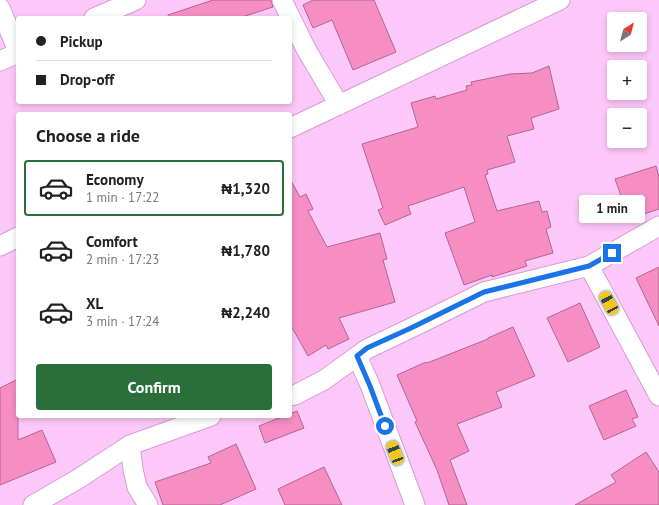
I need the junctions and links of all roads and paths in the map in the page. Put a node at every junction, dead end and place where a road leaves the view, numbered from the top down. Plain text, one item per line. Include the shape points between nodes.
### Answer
1 (136, 0) edge
2 (282, 0) edge
3 (560, 0) edge
4 (0, 8) edge
5 (99, 16) edge
6 (290, 16) edge
7 (292, 20) edge
8 (16, 47) edge
9 (16, 53) edge
10 (0, 61) edge
11 (339, 105) junction
12 (292, 127) edge
13 (659, 226) edge
14 (16, 238) edge
15 (0, 246) edge
16 (589, 266) junction
17 (357, 356) junction
18 (292, 396) edge
19 (659, 396) edge
20 (205, 418) edge
21 (130, 445) junction
22 (33, 505) edge
23 (148, 505) edge
24 (416, 505) edge

1 - 5 street
2 - 6 street
3 - 11 street
4 - 8 street
7 - 11 street
9 - 10 street
11 - 12 street
13 - 16 street
14 - 15 street
16 - 17 street via 484,292 367,348
16 - 19 street
17 - 18 street via 324,380
17 - 24 street
20 - 21 street
21 - 22 street
21 - 23 street via 137,487

